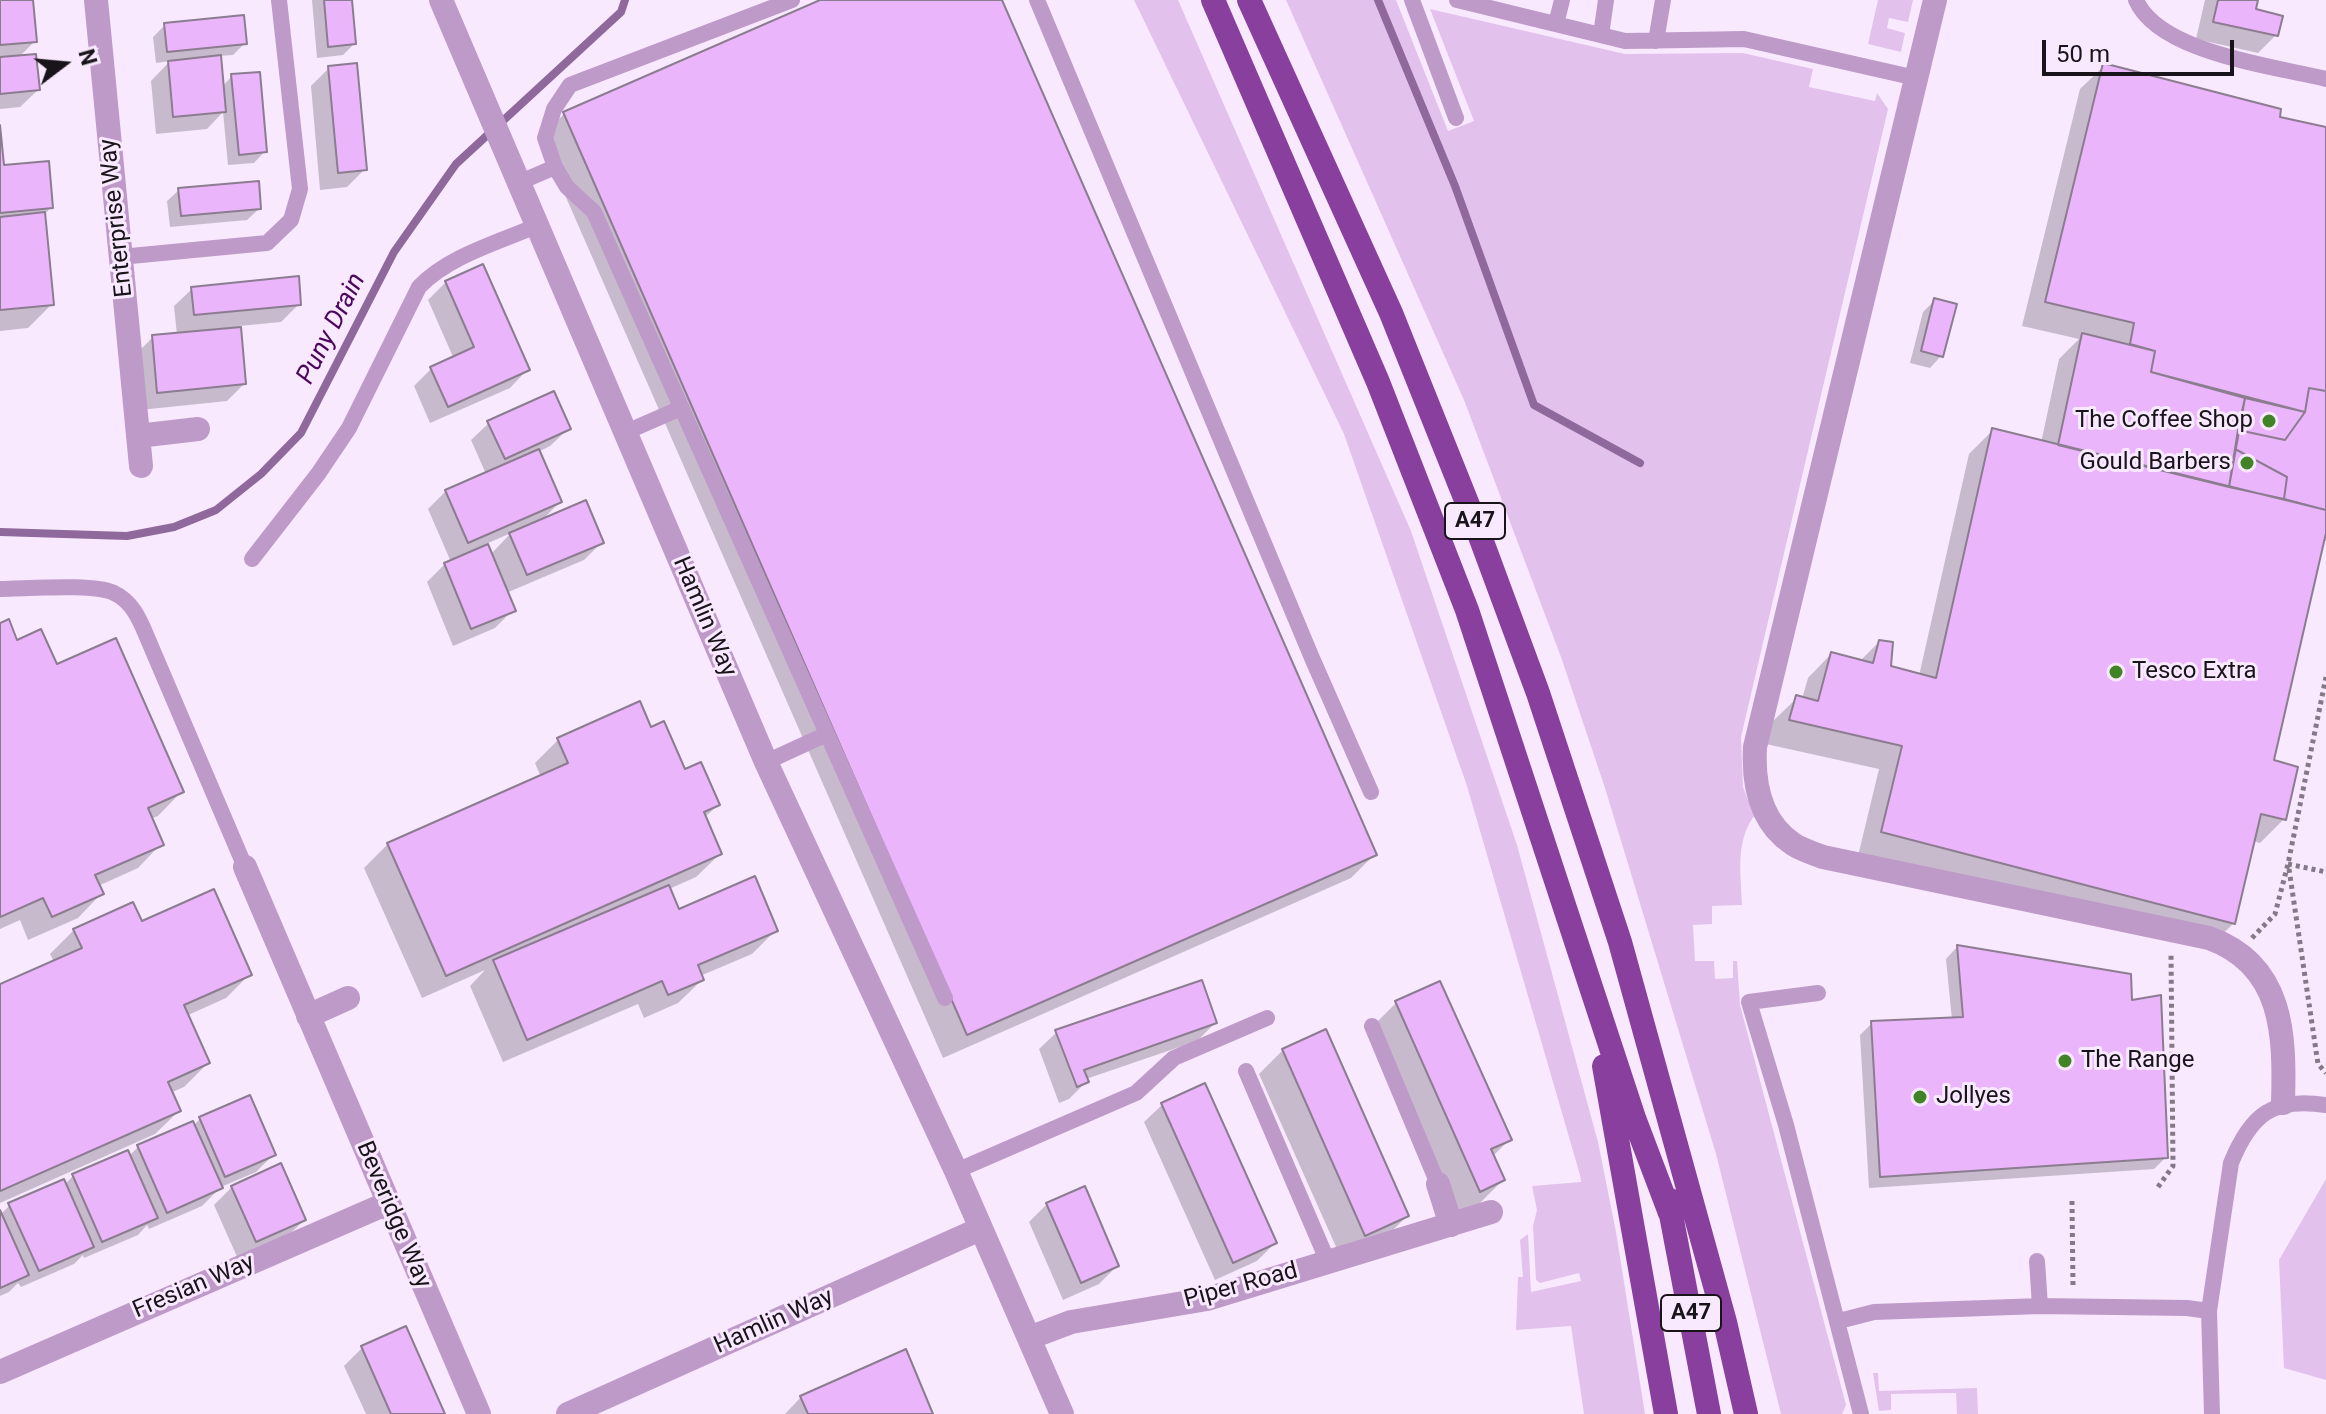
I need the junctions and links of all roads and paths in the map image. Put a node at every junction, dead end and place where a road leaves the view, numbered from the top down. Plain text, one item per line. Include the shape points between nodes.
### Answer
1 (96, 0) edge
2 (279, 0) edge
3 (441, 0) edge
4 (792, 0) edge
5 (1037, 0) edge
6 (1213, 0) edge
7 (1249, 0) edge
8 (1412, 0) edge
9 (1457, 0) edge
10 (1562, 0) edge
11 (1606, 0) edge
12 (1663, 0) edge
13 (1935, 0) edge
14 (2136, 0) edge
15 (1556, 24) junction
16 (1601, 35) junction
17 (1656, 41) junction
18 (1916, 78) junction
19 (2326, 79) edge
20 (1456, 118) dead end
21 (555, 167) junction
22 (518, 183) junction
23 (536, 226) junction
24 (120, 257) junction
25 (681, 408) junction
26 (198, 429) dead end
27 (624, 433) junction
28 (138, 436) junction
29 (141, 466) dead end
30 (252, 559) dead end
31 (0, 589) edge
32 (2326, 677) edge
33 (827, 734) junction
34 (766, 762) junction
35 (1371, 792) dead end
36 (2288, 864) junction
37 (245, 867) joint
38 (2326, 872) edge
39 (2185, 952) dead end
40 (2239, 952) junction
41 (1588, 976) junction
42 (1818, 993) dead end
43 (348, 998) dead end
44 (945, 998) dead end
45 (308, 1016) junction
46 (1267, 1018) dead end
47 (1372, 1026) dead end
48 (1652, 1061) junction
49 (1246, 1071) dead end
50 (2326, 1073) edge
51 (2283, 1103) junction
52 (2326, 1105) edge
53 (956, 1171) junction
54 (1438, 1184) joint
55 (2158, 1187) dead end
56 (2072, 1201) dead end
57 (388, 1203) junction
58 (1491, 1212) dead end
59 (1670, 1213) junction
60 (1451, 1225) junction
61 (980, 1229) junction
62 (2037, 1261) dead end
63 (1328, 1262) junction
64 (2040, 1306) junction
65 (2073, 1306) junction
66 (2209, 1311) junction
67 (1839, 1321) junction
68 (1029, 1338) junction
69 (0, 1372) edge
70 (479, 1414) edge
71 (568, 1414) edge
72 (1062, 1414) edge
73 (1666, 1414) edge
74 (1709, 1414) edge
75 (1746, 1414) edge
76 (1861, 1414) edge
77 (2212, 1414) edge

1 - 24 street, Enterprise Way
2 - 24 lane via 300,189 291,220 267,243
3 - 22 street, Hamlin Way
4 - 21 lane via 570,85 554,109 545,138
5 - 35 lane
6 - 41 highway, A47 via 1378,382 1467,610
7 - 48 highway, A47 via 1391,313 1474,520 1553,737 1620,942
8 - 20 lane
9 - 15 lane
10 - 15 lane
11 - 16 lane
12 - 17 lane
13 - 18 street
14 - 19 lane via 2157,27 2177,40
15 - 16 lane
16 - 17 lane
17 - 18 lane via 1744,39
18 - 40 street via 1755,747 1753,776 1761,802 1773,826 1793,844 1823,857 2209,938
21 - 22 lane
21 - 25 lane via 567,187 594,212
22 - 23 street, Hamlin Way
23 - 27 street, Hamlin Way
23 - 30 lane via 449,264 419,287 349,428
24 - 28 street, Enterprise Way
25 - 27 lane
25 - 33 lane
26 - 28 street
27 - 34 street, Hamlin Way
28 - 29 street, Enterprise Way
31 - 37 lane via 93,589 112,592 128,603
32 - 36 path
33 - 34 lane
33 - 44 lane
34 - 53 street, Hamlin Way
36 - 38 path
36 - 40 path via 2275,914
36 - 50 path via 2318,1064
37 - 45 street, Beveridge Way
39 - 55 path via 2171,948 2173,1166
40 - 51 street via 2276,1003 2285,1055
41 - 59 highway, A47
41 - 73 highway
42 - 67 lane via 1749,1002
43 - 45 street
45 - 57 street, Beveridge Way
46 - 53 lane via 1174,1058 1136,1093
47 - 54 lane
48 - 59 highway, A47
48 - 75 highway
49 - 63 lane
51 - 52 lane
51 - 66 lane via 2252,1127 2231,1163
53 - 61 street, Hamlin Way
54 - 60 street
56 - 65 path
57 - 69 street, Fresian Way
57 - 70 street, Beveridge Way
58 - 60 street, Piper Road
59 - 74 highway, A47
60 - 63 street, Piper Road
61 - 68 street, Hamlin Way
61 - 71 street, Hamlin Way
62 - 64 lane
63 - 68 street, Piper Road via 1207,1299 1071,1322
64 - 65 lane
64 - 67 lane via 1874,1312
65 - 66 lane
66 - 77 lane
67 - 76 lane
68 - 72 street, Hamlin Way

